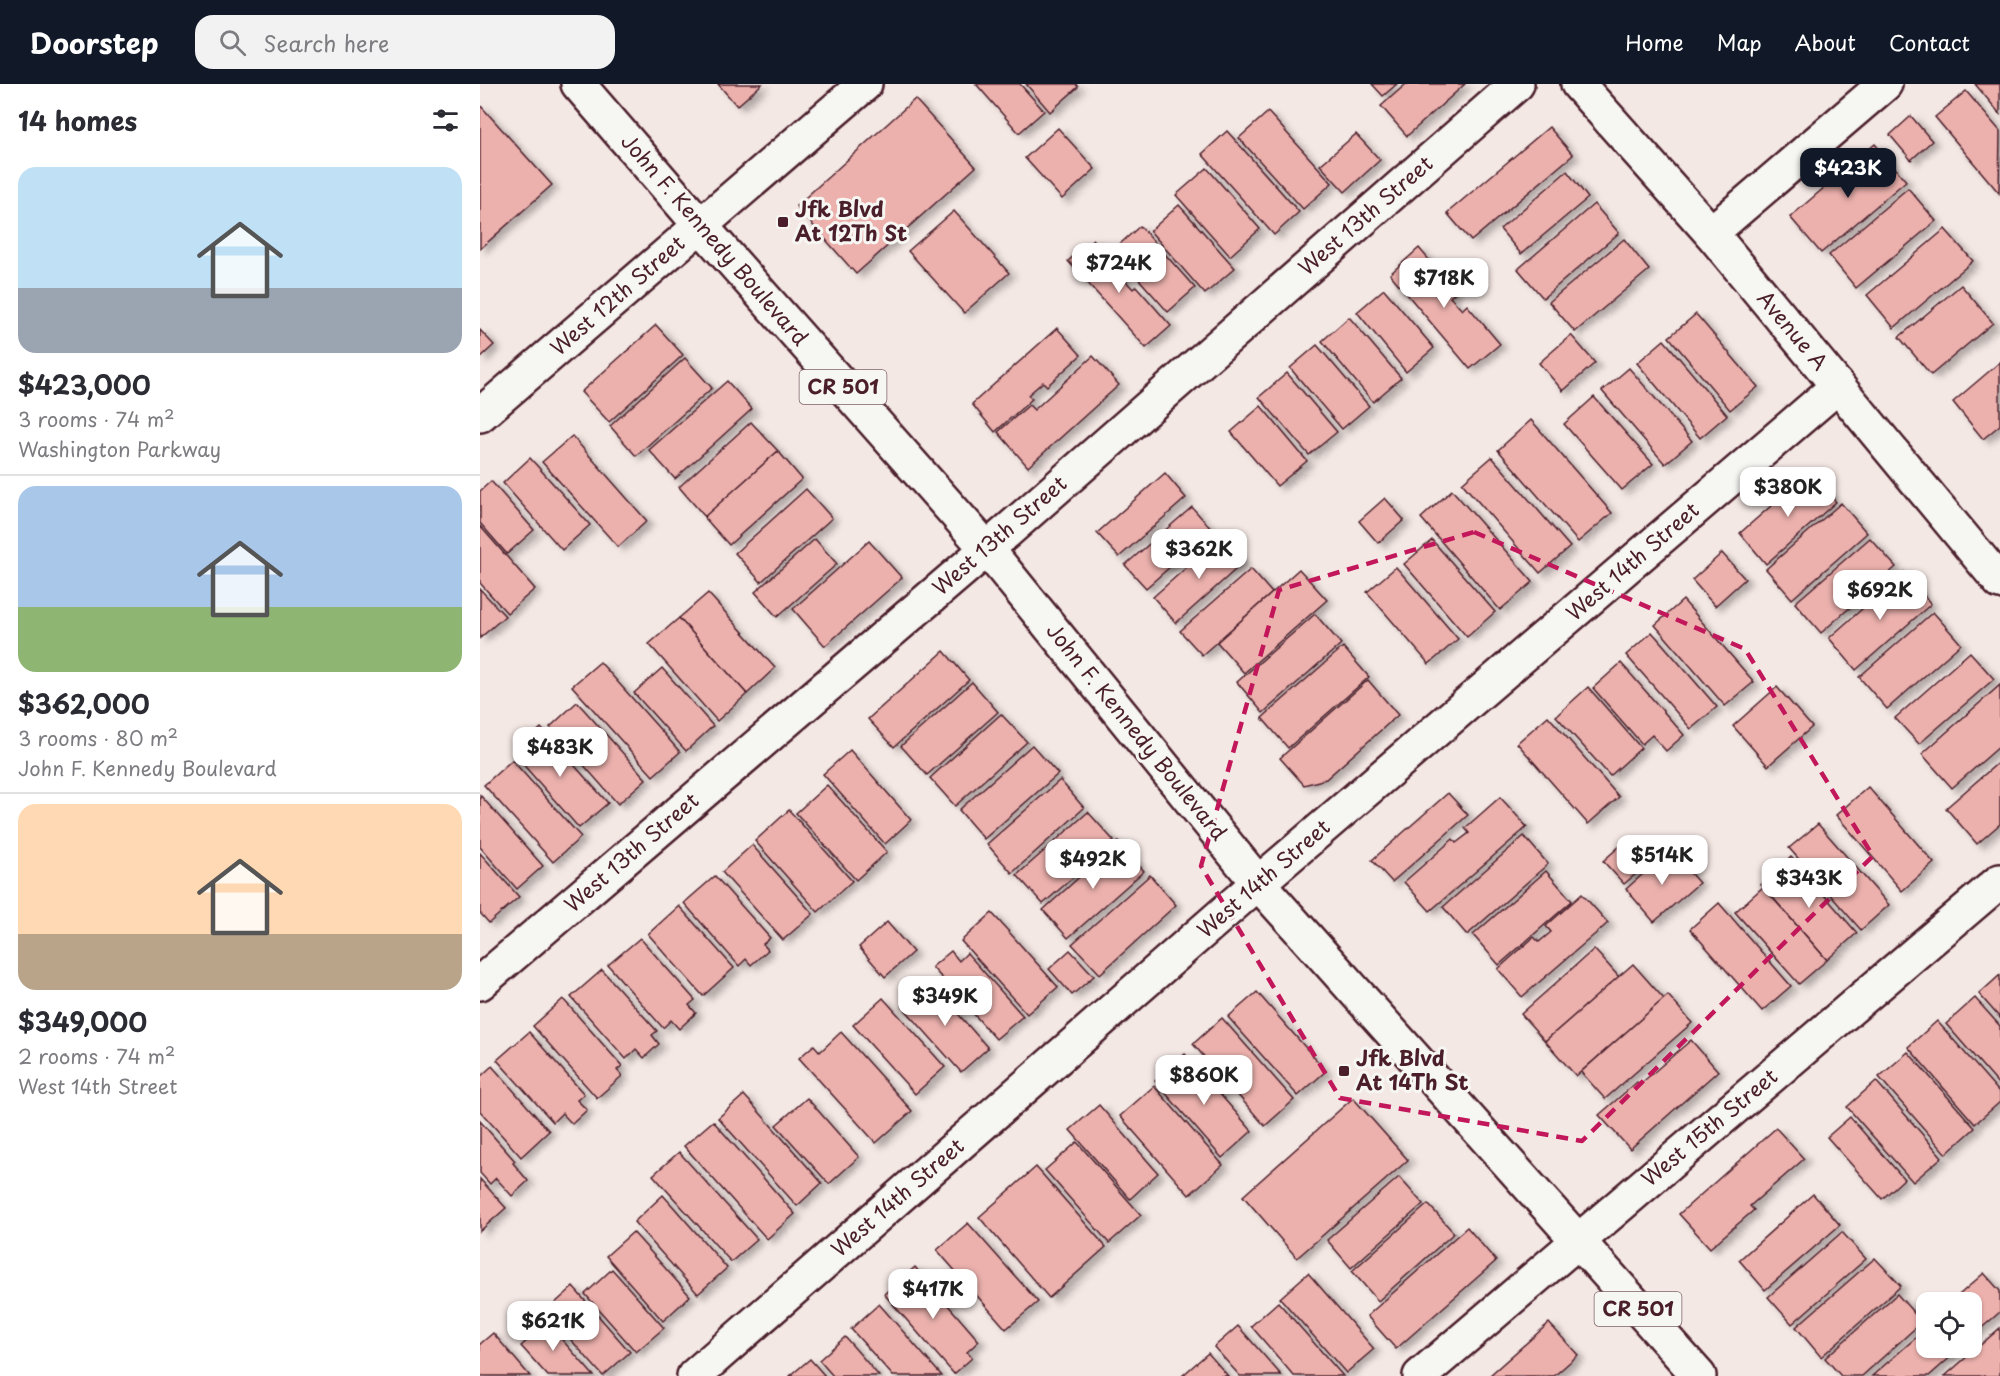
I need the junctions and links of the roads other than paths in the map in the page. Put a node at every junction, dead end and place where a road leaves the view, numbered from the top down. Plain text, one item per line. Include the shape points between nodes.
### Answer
1 (578, 84) edge
2 (865, 84) edge
3 (1517, 84) edge
4 (1578, 84) edge
5 (1885, 84) edge
6 (700, 225) junction
7 (1711, 233) junction
8 (1838, 386) junction
9 (480, 415) edge
10 (987, 549) junction
11 (2000, 582) edge
12 (2000, 881) edge
13 (1258, 883) junction
14 (480, 983) edge
15 (1578, 1241) junction
16 (694, 1376) edge
17 (1420, 1376) edge
18 (1699, 1376) edge

1 - 6 street, John F. Kennedy Boulevard / CR 501
2 - 6 street, West 12th Street
3 - 10 street, West 13th Street
4 - 7 street, Avenue A
5 - 7 street
6 - 9 street, West 12th Street
6 - 10 street, John F. Kennedy Boulevard / CR 501
7 - 8 street, Avenue A
8 - 11 street, Avenue A
8 - 13 street, West 14th Street
10 - 13 street, John F. Kennedy Boulevard / CR 501
10 - 14 street, West 13th Street
12 - 15 street, West 15th Street
13 - 15 street, John F. Kennedy Boulevard / CR 501
13 - 16 street, West 14th Street
15 - 17 street, West 15th Street
15 - 18 street, John F. Kennedy Boulevard / CR 501

